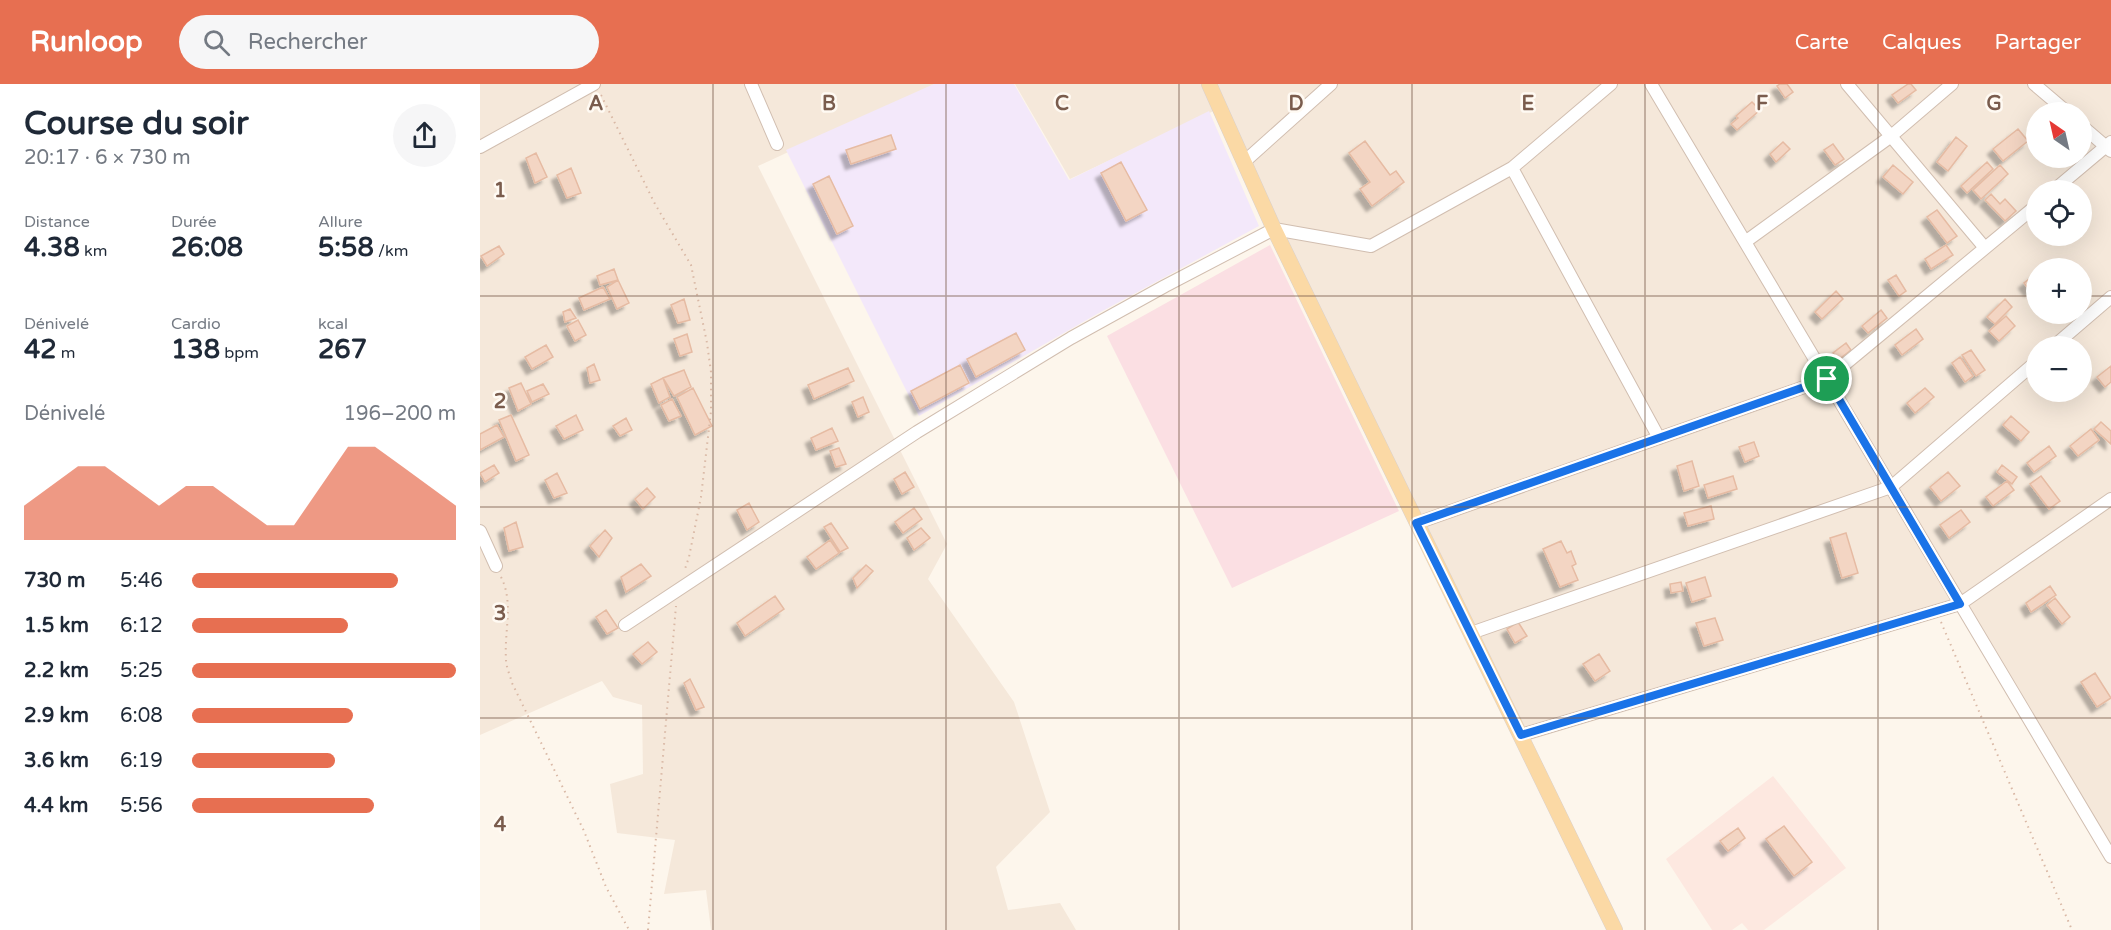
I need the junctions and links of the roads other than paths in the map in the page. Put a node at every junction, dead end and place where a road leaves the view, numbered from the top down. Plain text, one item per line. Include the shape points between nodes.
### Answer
1 (751, 84) edge
2 (1209, 84) edge
3 (1332, 84) edge
4 (1611, 84) edge
5 (1651, 84) edge
6 (1847, 84) edge
7 (1952, 84) edge
8 (2034, 84) edge
9 (597, 89) edge
10 (2055, 102) edge
11 (2092, 133) edge
12 (1890, 137) junction
13 (777, 144) dead end
14 (2109, 146) edge
15 (480, 147) edge
16 (1244, 162) junction
17 (1512, 168) junction
18 (2066, 180) edge
19 (2026, 214) edge
20 (1274, 229) junction
21 (1745, 242) junction
22 (1985, 248) junction
23 (2111, 297) edge
24 (2066, 336) edge
25 (2026, 370) edge
26 (1827, 379) junction
27 (1659, 438) junction
28 (1891, 487) junction
29 (2111, 500) edge
30 (1416, 523) junction
31 (480, 531) edge
32 (496, 566) road end
33 (1960, 604) junction
34 (625, 625) dead end
35 (1471, 633) junction
36 (1521, 735) junction
37 (2111, 857) edge
38 (1615, 930) edge

1 - 13 street
2 - 16 main road
3 - 16 street
4 - 17 street
5 - 21 street
6 - 12 street
7 - 12 street
8 - 10 street
9 - 15 street
11 - 14 street
12 - 21 street
12 - 22 street
14 - 18 street
16 - 20 main road
17 - 20 street via 1371,246
17 - 27 street
19 - 22 street
20 - 30 main road
20 - 34 street via 1071,338 916,432
21 - 26 street
22 - 26 street
23 - 24 street
25 - 28 street
26 - 27 street
26 - 28 street
27 - 30 street
28 - 33 street
28 - 35 street
29 - 33 street
30 - 35 main road
31 - 32 street
33 - 36 street
33 - 37 street
35 - 36 main road
36 - 38 main road

